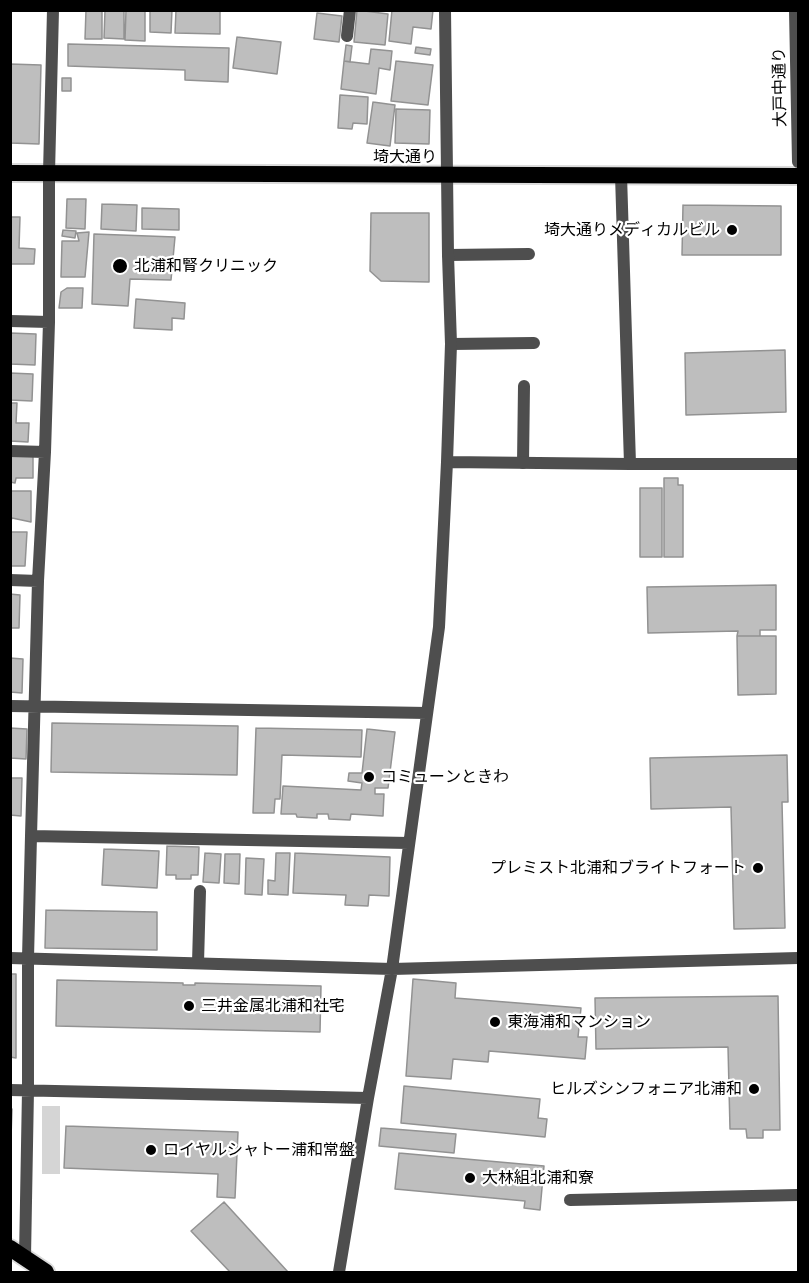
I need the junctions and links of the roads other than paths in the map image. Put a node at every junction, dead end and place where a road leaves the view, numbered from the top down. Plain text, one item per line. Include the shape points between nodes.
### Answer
1 (53, 10) edge
2 (350, 10) edge
3 (446, 10) edge
4 (795, 10) edge
5 (347, 36) dead end
6 (798, 162) edge
7 (10, 173) edge
8 (49, 173) junction
9 (448, 175) junction
10 (621, 175) junction
11 (798, 176) edge
12 (529, 254) dead end
13 (448, 255) junction
14 (10, 321) edge
15 (50, 322) junction
16 (534, 343) dead end
17 (451, 344) junction
18 (524, 386) dead end
19 (10, 451) edge
20 (45, 452) junction
21 (447, 462) junction
22 (524, 463) junction
23 (630, 464) junction
24 (798, 464) edge
25 (10, 580) edge
26 (38, 580) junction
27 (10, 706) edge
28 (35, 706) junction
29 (427, 713) junction
30 (31, 836) junction
31 (409, 843) junction
32 (200, 891) dead end
33 (10, 958) edge
34 (28, 958) junction
35 (798, 958) edge
36 (198, 963) junction
37 (392, 969) junction
38 (10, 1090) edge
39 (28, 1090) junction
40 (368, 1098) junction
41 (798, 1195) edge
42 (570, 1200) dead end
43 (18, 1252) edge
44 (46, 1272) edge
45 (339, 1272) edge

1 - 8 street
2 - 5 street
3 - 9 street
4 - 6 street, 大戸中通り
7 - 8 highway, 埼大通り
8 - 9 highway, 埼大通り
8 - 15 street
9 - 10 highway, 埼大通り
9 - 13 street
10 - 11 highway, 埼大通り
10 - 23 street
12 - 13 street
13 - 17 street
14 - 15 street
15 - 20 street
16 - 17 street
17 - 21 street
18 - 22 street
19 - 20 street
20 - 26 street
21 - 22 street
21 - 29 street via 439,627
22 - 23 street
23 - 24 street
25 - 26 street
26 - 28 street
27 - 28 street
28 - 29 street
28 - 30 street
29 - 31 street
30 - 31 street
30 - 34 street
31 - 37 street
32 - 36 street
33 - 34 street
34 - 36 street
34 - 39 street
35 - 37 street
36 - 37 street
37 - 40 street
38 - 39 street
39 - 40 street
39 - 43 street
40 - 45 street
41 - 42 street
43 - 44 highway

